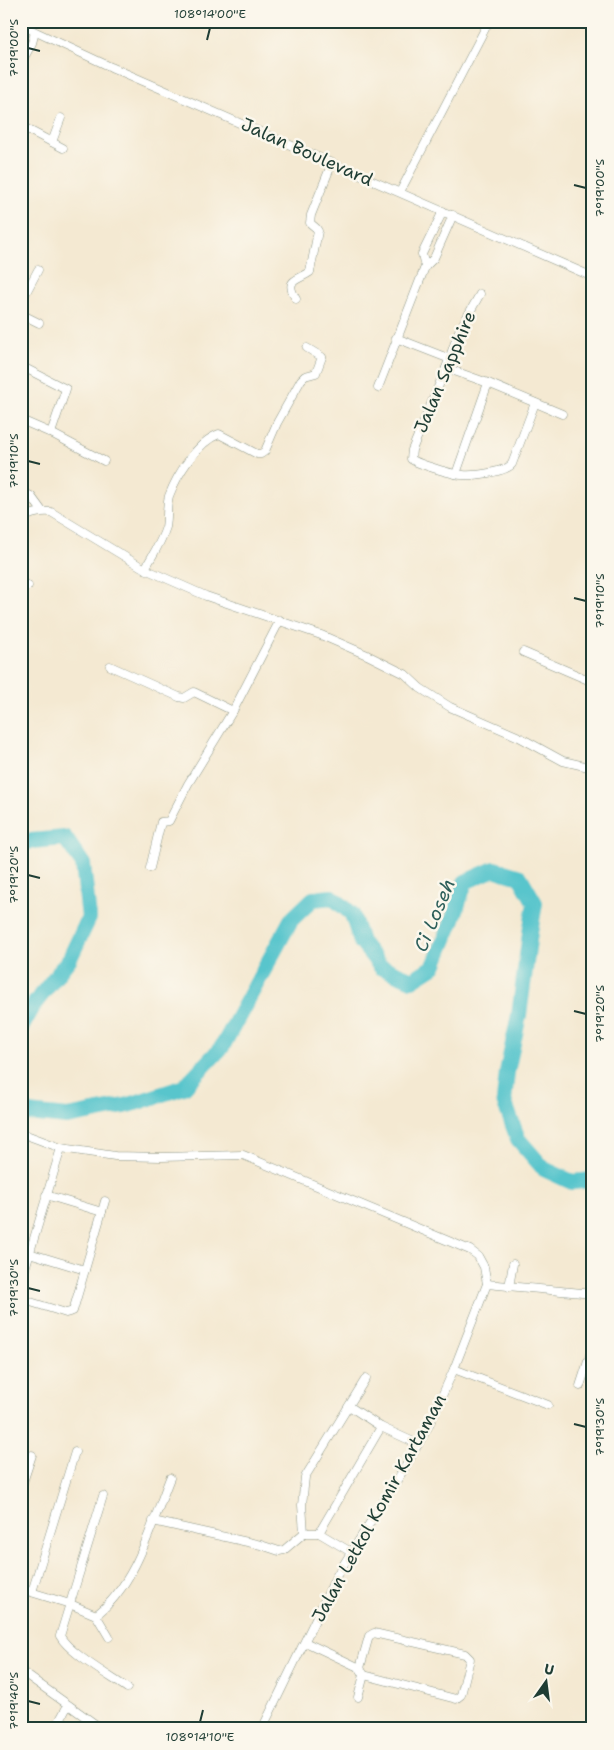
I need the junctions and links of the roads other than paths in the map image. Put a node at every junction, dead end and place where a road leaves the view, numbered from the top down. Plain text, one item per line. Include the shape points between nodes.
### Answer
1 (489, 21) edge
2 (587, 21) edge
3 (21, 25) edge
4 (593, 30) edge
5 (35, 32) junction
6 (21, 63) edge
7 (61, 118) dead end
8 (21, 126) edge
9 (52, 142) junction
10 (63, 148) dead end
11 (332, 163) junction
12 (21, 174) edge
13 (21, 182) edge
14 (400, 192) junction
15 (443, 211) junction
16 (454, 215) junction
17 (425, 267) junction
18 (38, 270) dead end
19 (593, 277) edge
20 (23, 294) edge
21 (480, 294) dead end
22 (296, 299) dead end
23 (21, 302) edge
24 (21, 314) edge
25 (39, 323) dead end
26 (396, 338) junction
27 (307, 348) dead end
28 (450, 359) junction
29 (21, 366) edge
30 (446, 368) junction
31 (488, 383) junction
32 (378, 388) dead end
33 (535, 403) junction
34 (562, 414) dead end
35 (21, 420) edge
36 (51, 433) junction
37 (104, 461) dead end
38 (456, 474) junction
39 (21, 491) edge
40 (42, 511) junction
41 (21, 519) edge
42 (145, 569) junction
43 (280, 620) junction
44 (523, 652) dead end
45 (110, 666) dead end
46 (593, 682) edge
47 (233, 711) junction
48 (593, 768) edge
49 (150, 868) dead end
50 (21, 1133) edge
51 (61, 1148) junction
52 (46, 1195) junction
53 (105, 1201) dead end
54 (102, 1212) junction
55 (29, 1253) junction
56 (513, 1264) dead end
57 (85, 1270) junction
58 (21, 1282) edge
59 (487, 1284) junction
60 (509, 1287) junction
61 (593, 1294) edge
62 (21, 1299) edge
63 (593, 1346) edge
64 (454, 1369) junction
65 (366, 1378) dead end
66 (580, 1386) dead end
67 (548, 1405) dead end
68 (349, 1406) junction
69 (381, 1427) junction
70 (418, 1444) junction
71 (75, 1452) dead end
72 (32, 1455) dead end
73 (170, 1478) dead end
74 (21, 1488) edge
75 (103, 1496) dead end
76 (153, 1521) junction
77 (304, 1533) junction
78 (319, 1533) junction
79 (351, 1552) junction
80 (21, 1589) edge
81 (32, 1592) junction
82 (70, 1604) junction
83 (96, 1615) junction
84 (109, 1637) dead end
85 (304, 1642) junction
86 (21, 1671) edge
87 (362, 1672) junction
88 (127, 1688) dead end
89 (358, 1697) dead end
90 (68, 1705) junction
91 (55, 1729) edge
92 (102, 1729) edge
93 (262, 1729) edge

1 - 14 street
2 - 4 street
3 - 5 street, Jalan Boulevard
5 - 6 street
5 - 11 street, Jalan Boulevard
7 - 9 street
8 - 9 street
9 - 10 street
11 - 14 street, Jalan Boulevard
11 - 22 street via 311,215 310,223 318,232 310,272 292,282 291,290
12 - 13 street
14 - 15 street, Jalan Boulevard
15 - 16 street, Jalan Boulevard
15 - 17 street via 422,254
16 - 17 street via 434,258
16 - 19 street, Jalan Boulevard
17 - 26 street
18 - 20 street
20 - 23 street
21 - 28 street, Jalan Sapphire via 462,325
24 - 25 street
26 - 28 street
26 - 32 street
27 - 42 street via 322,357 318,371 302,380 265,451 257,454 219,434 192,454 169,498 166,528
28 - 30 street, Jalan Sapphire
29 - 36 street via 66,389
30 - 31 street
30 - 38 street, Jalan Sapphire via 410,456 413,461
31 - 33 street
31 - 38 street
33 - 34 street
33 - 38 street via 510,468
35 - 36 street
36 - 37 street
39 - 40 street via 31,496
40 - 41 street
40 - 42 street via 58,515
42 - 43 street via 206,596
43 - 47 street
43 - 48 street via 367,654 405,674 450,708 519,737 563,760
44 - 46 street
45 - 47 street via 178,697 196,693
47 - 49 street via 169,821 160,822
50 - 51 street
51 - 52 street
51 - 59 street via 115,1156 244,1155 470,1250 484,1267
52 - 54 street
52 - 55 street
53 - 54 street
54 - 57 street
55 - 57 street
55 - 58 street
56 - 60 street
57 - 62 street via 72,1312 65,1313
59 - 60 street
59 - 64 street, Jalan Letkol Komir Kartaman
60 - 61 street
63 - 66 street
64 - 67 street
64 - 70 street, Jalan Letkol Komir Kartaman
65 - 68 street
68 - 69 street
68 - 77 street via 305,1477
69 - 70 street
69 - 78 street
70 - 79 street, Jalan Letkol Komir Kartaman
71 - 81 street
72 - 74 street
73 - 76 street
75 - 82 street
76 - 77 street via 279,1552
76 - 83 street via 126,1580
77 - 78 street
78 - 79 street
79 - 85 street, Jalan Letkol Komir Kartaman
80 - 81 street
81 - 82 street
82 - 83 street
82 - 88 street via 61,1639
83 - 84 street
85 - 87 street
85 - 93 street, Jalan Letkol Komir Kartaman
86 - 90 street
87 - 87 street via 369,1636 374,1633 470,1658 461,1695 456,1700
87 - 89 street
90 - 91 street
90 - 92 street

